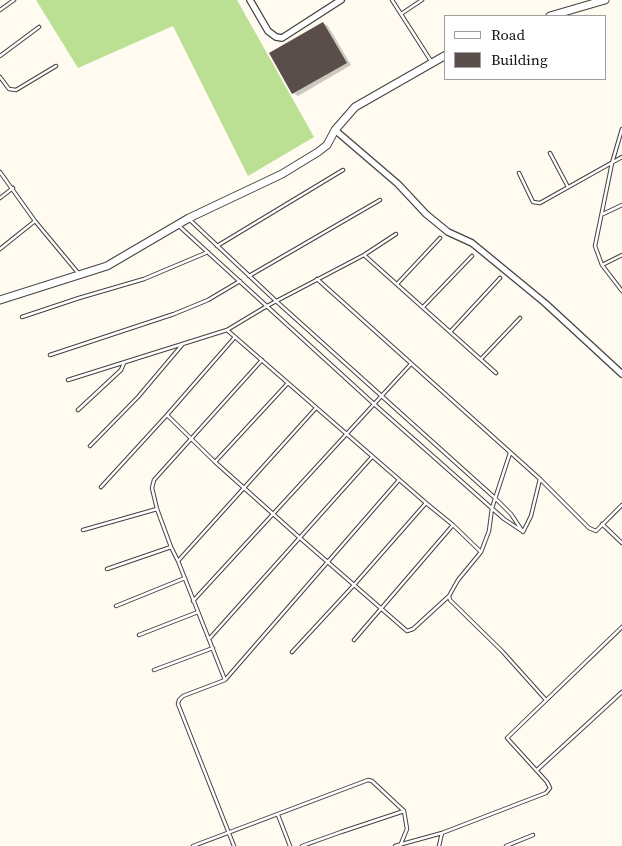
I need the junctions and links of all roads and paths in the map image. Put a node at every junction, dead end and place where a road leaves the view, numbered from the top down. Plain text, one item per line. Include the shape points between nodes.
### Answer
1 (14, 0) edge
2 (250, 0) edge
3 (341, 0) edge
4 (392, 0) edge
5 (422, 0) edge
6 (605, 0) edge
7 (0, 10) edge
8 (401, 14) junction
9 (553, 15) edge
10 (39, 27) dead end
11 (0, 56) edge
12 (444, 56) edge
13 (431, 62) junction
14 (56, 66) dead end
15 (0, 77) edge
16 (622, 129) edge
17 (335, 130) junction
18 (550, 153) dead end
19 (622, 158) edge
20 (612, 163) junction
21 (343, 170) dead end
22 (0, 172) edge
23 (519, 173) dead end
24 (13, 188) junction
25 (568, 188) junction
26 (0, 198) edge
27 (380, 200) dead end
28 (622, 205) edge
29 (602, 214) junction
30 (189, 218) junction
31 (35, 221) junction
32 (178, 225) junction
33 (396, 234) dead end
34 (440, 238) dead end
35 (217, 246) junction
36 (0, 249) edge
37 (208, 252) junction
38 (364, 255) junction
39 (622, 255) edge
40 (472, 256) dead end
41 (602, 265) junction
42 (80, 274) junction
43 (249, 276) junction
44 (500, 278) dead end
45 (317, 279) junction
46 (240, 280) junction
47 (397, 284) junction
48 (622, 291) edge
49 (0, 300) edge
50 (276, 301) junction
51 (267, 306) junction
52 (422, 307) junction
53 (22, 317) dead end
54 (520, 318) dead end
55 (227, 330) junction
56 (450, 332) junction
57 (235, 337) junction
58 (183, 344) junction
59 (50, 355) dead end
60 (480, 359) junction
61 (262, 360) junction
62 (125, 362) junction
63 (411, 364) junction
64 (496, 373) dead end
65 (622, 374) edge
66 (68, 380) dead end
67 (288, 383) junction
68 (381, 396) junction
69 (374, 404) junction
70 (316, 408) junction
71 (78, 410) dead end
72 (167, 415) junction
73 (347, 434) junction
74 (190, 438) junction
75 (90, 446) dead end
76 (510, 452) junction
77 (372, 457) junction
78 (215, 462) junction
79 (540, 479) junction
80 (399, 480) junction
81 (101, 487) dead end
82 (244, 488) junction
83 (495, 498) junction
84 (426, 504) junction
85 (622, 504) edge
86 (492, 508) junction
87 (157, 509) junction
88 (272, 513) junction
89 (602, 524) junction
90 (453, 525) junction
91 (83, 530) dead end
92 (523, 532) junction
93 (300, 538) junction
94 (622, 543) edge
95 (171, 547) junction
96 (481, 552) junction
97 (178, 561) junction
98 (327, 562) junction
99 (107, 570) dead end
100 (185, 578) junction
101 (354, 585) junction
102 (448, 596) junction
103 (193, 601) junction
104 (116, 606) dead end
105 (380, 609) junction
106 (198, 612) junction
107 (622, 627) edge
108 (139, 635) dead end
109 (209, 639) junction
110 (354, 640) dead end
111 (213, 648) junction
112 (292, 652) dead end
113 (154, 670) dead end
114 (225, 680) junction
115 (622, 692) edge
116 (546, 700) junction
117 (536, 770) junction
118 (404, 811) junction
119 (278, 814) junction
120 (229, 832) junction
121 (442, 832) junction
122 (533, 835) dead end
123 (400, 845) edge
124 (192, 846) edge
125 (234, 846) edge
126 (290, 846) edge
127 (302, 846) edge
128 (395, 846) edge
129 (439, 846) edge
130 (506, 846) edge

1 - 7 lane
2 - 3 street via 268,31 282,38
4 - 8 lane
5 - 8 lane
6 - 9 street
8 - 13 lane
10 - 11 lane
12 - 13 street
13 - 17 street via 355,107
14 - 15 lane via 16,90 9,89
16 - 20 lane
17 - 30 street via 318,152 289,170
17 - 65 street via 398,184 426,214 448,232 472,243 545,303
18 - 25 lane
19 - 20 lane
20 - 25 lane
20 - 29 lane
21 - 35 lane
22 - 24 lane
23 - 25 lane via 533,202 540,203
24 - 26 lane
24 - 31 lane
27 - 43 lane
28 - 29 lane
29 - 41 lane via 595,246
30 - 32 street
30 - 35 lane
31 - 36 lane
31 - 42 lane
32 - 37 lane
32 - 42 street via 107,266
33 - 38 lane
34 - 47 lane
35 - 43 lane
37 - 46 lane
37 - 53 lane via 144,279
38 - 45 lane
38 - 47 lane
39 - 41 lane
40 - 52 lane
41 - 48 lane
42 - 49 street
43 - 50 lane
44 - 56 lane
45 - 50 lane
45 - 63 lane
46 - 51 lane
46 - 59 lane via 208,300 174,314
47 - 52 lane
50 - 51 lane
50 - 68 lane
51 - 55 lane
51 - 69 lane
52 - 56 lane
54 - 60 lane
55 - 57 lane
55 - 58 lane
56 - 60 lane
57 - 61 lane
57 - 72 lane
58 - 62 lane
58 - 75 lane via 138,398
60 - 64 lane
61 - 67 lane
61 - 74 lane
62 - 66 lane
62 - 71 lane via 121,370
63 - 68 lane
63 - 76 lane
67 - 70 lane
67 - 78 lane
68 - 69 lane
68 - 83 lane
69 - 73 lane
69 - 86 lane
70 - 73 lane
70 - 82 lane
72 - 74 lane
72 - 81 lane
73 - 77 lane
73 - 88 lane
74 - 78 lane
74 - 87 lane via 154,480 152,488
76 - 79 lane
76 - 83 lane
77 - 80 lane
77 - 93 lane
78 - 82 lane
79 - 89 lane via 589,528 596,530
79 - 92 lane via 531,516
80 - 84 lane
80 - 98 lane
82 - 88 lane
82 - 97 lane
83 - 86 lane
83 - 92 lane
84 - 90 lane
84 - 101 lane
85 - 89 lane
86 - 92 lane
86 - 96 lane via 489,532
87 - 91 lane
87 - 95 lane
88 - 93 lane
88 - 103 lane
89 - 94 lane
90 - 96 lane
90 - 105 lane
93 - 98 lane
93 - 109 lane
95 - 97 lane
95 - 99 lane
96 - 102 lane
97 - 100 lane
98 - 101 lane
98 - 114 lane
100 - 103 lane
100 - 104 lane
101 - 105 lane
101 - 112 lane
102 - 105 lane via 410,631
102 - 116 lane
103 - 106 lane
105 - 110 lane
106 - 108 lane
106 - 109 lane
107 - 116 lane
109 - 111 lane
111 - 113 lane
111 - 114 lane
114 - 120 lane via 183,696 178,704
115 - 117 lane
116 - 117 lane via 507,738
117 - 121 lane via 550,788 546,793
118 - 119 lane via 368,780
118 - 123 lane via 407,829
118 - 127 lane
119 - 120 lane
119 - 126 lane
120 - 124 lane
120 - 125 lane
121 - 123 lane
121 - 129 lane
122 - 130 lane
123 - 128 lane

